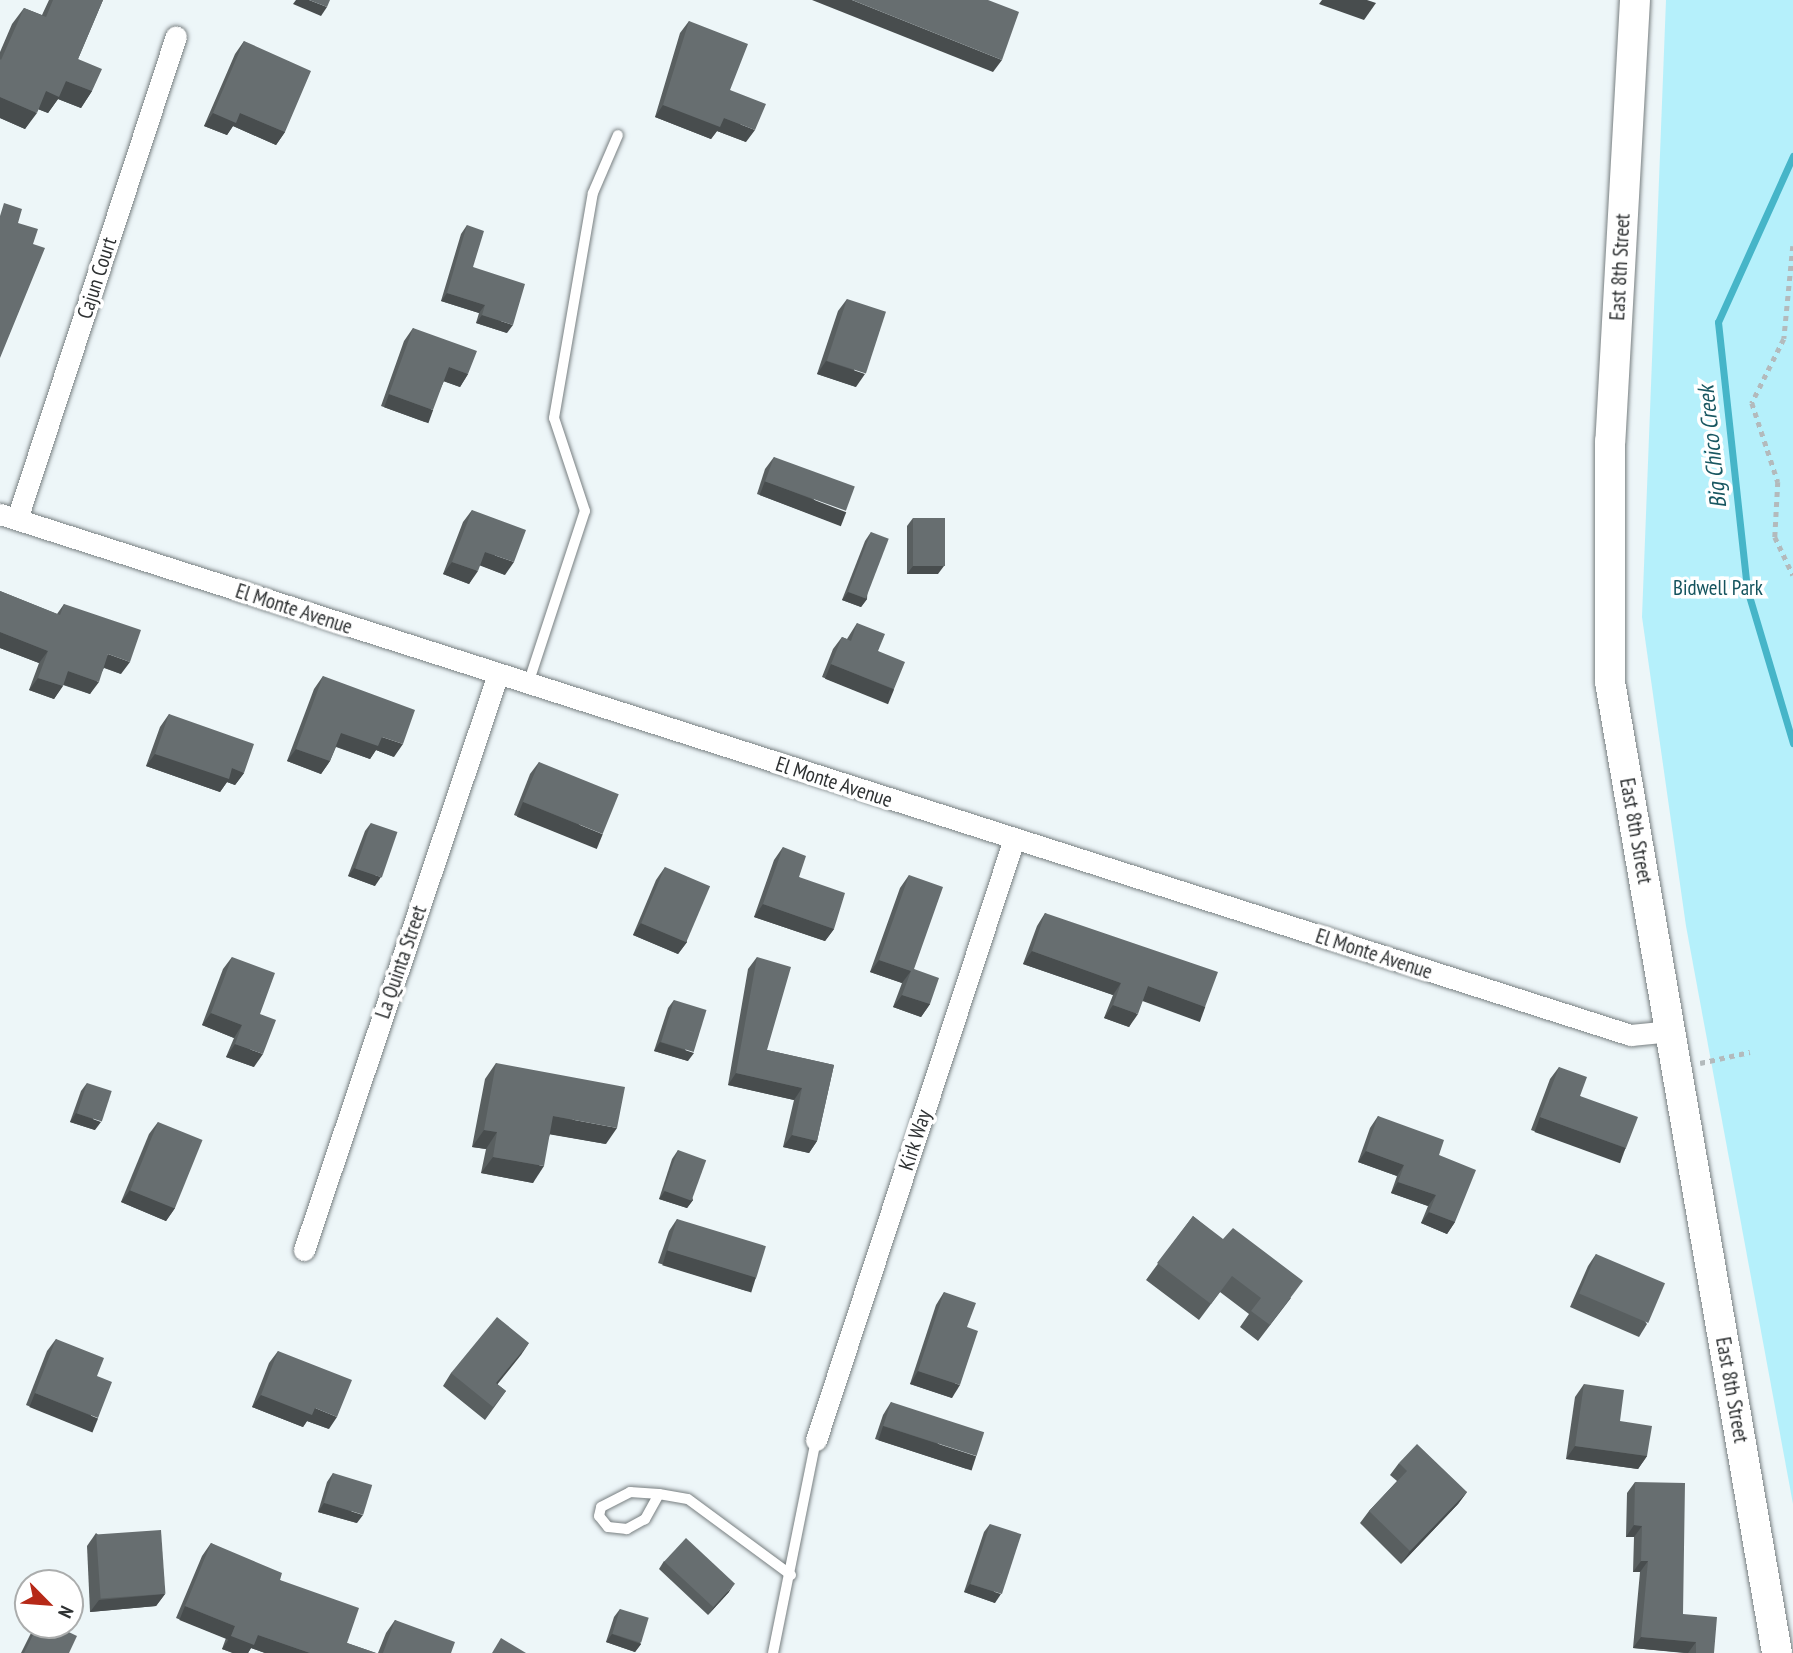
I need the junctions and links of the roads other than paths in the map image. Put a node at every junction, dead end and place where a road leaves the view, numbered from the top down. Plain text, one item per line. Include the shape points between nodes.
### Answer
1 (1636, 0) edge
2 (176, 36) dead end
3 (618, 135) dead end
4 (8, 517) edge
5 (498, 674) junction
6 (528, 684) junction
7 (1014, 839) junction
8 (1671, 1031) junction
9 (304, 1250) dead end
10 (816, 1440) joint
11 (659, 1494) junction
12 (791, 1575) junction
13 (773, 1653) edge
14 (1777, 1653) edge

1 - 8 street, East 8th Street via 1606,580 1610,682
2 - 4 street, Cajun Court
3 - 6 lane via 593,193 554,418 586,511
4 - 5 street, El Monte Avenue
5 - 6 street, El Monte Avenue
5 - 9 street, La Quinta Street
6 - 7 street, El Monte Avenue
7 - 8 street, El Monte Avenue via 1631,1035
7 - 10 street, Kirk Way
8 - 14 street, East 8th Street
10 - 12 lane
11 - 11 lane via 614,1497 599,1516 608,1527 627,1529 645,1519
11 - 12 lane via 696,1503 762,1559
12 - 13 lane

